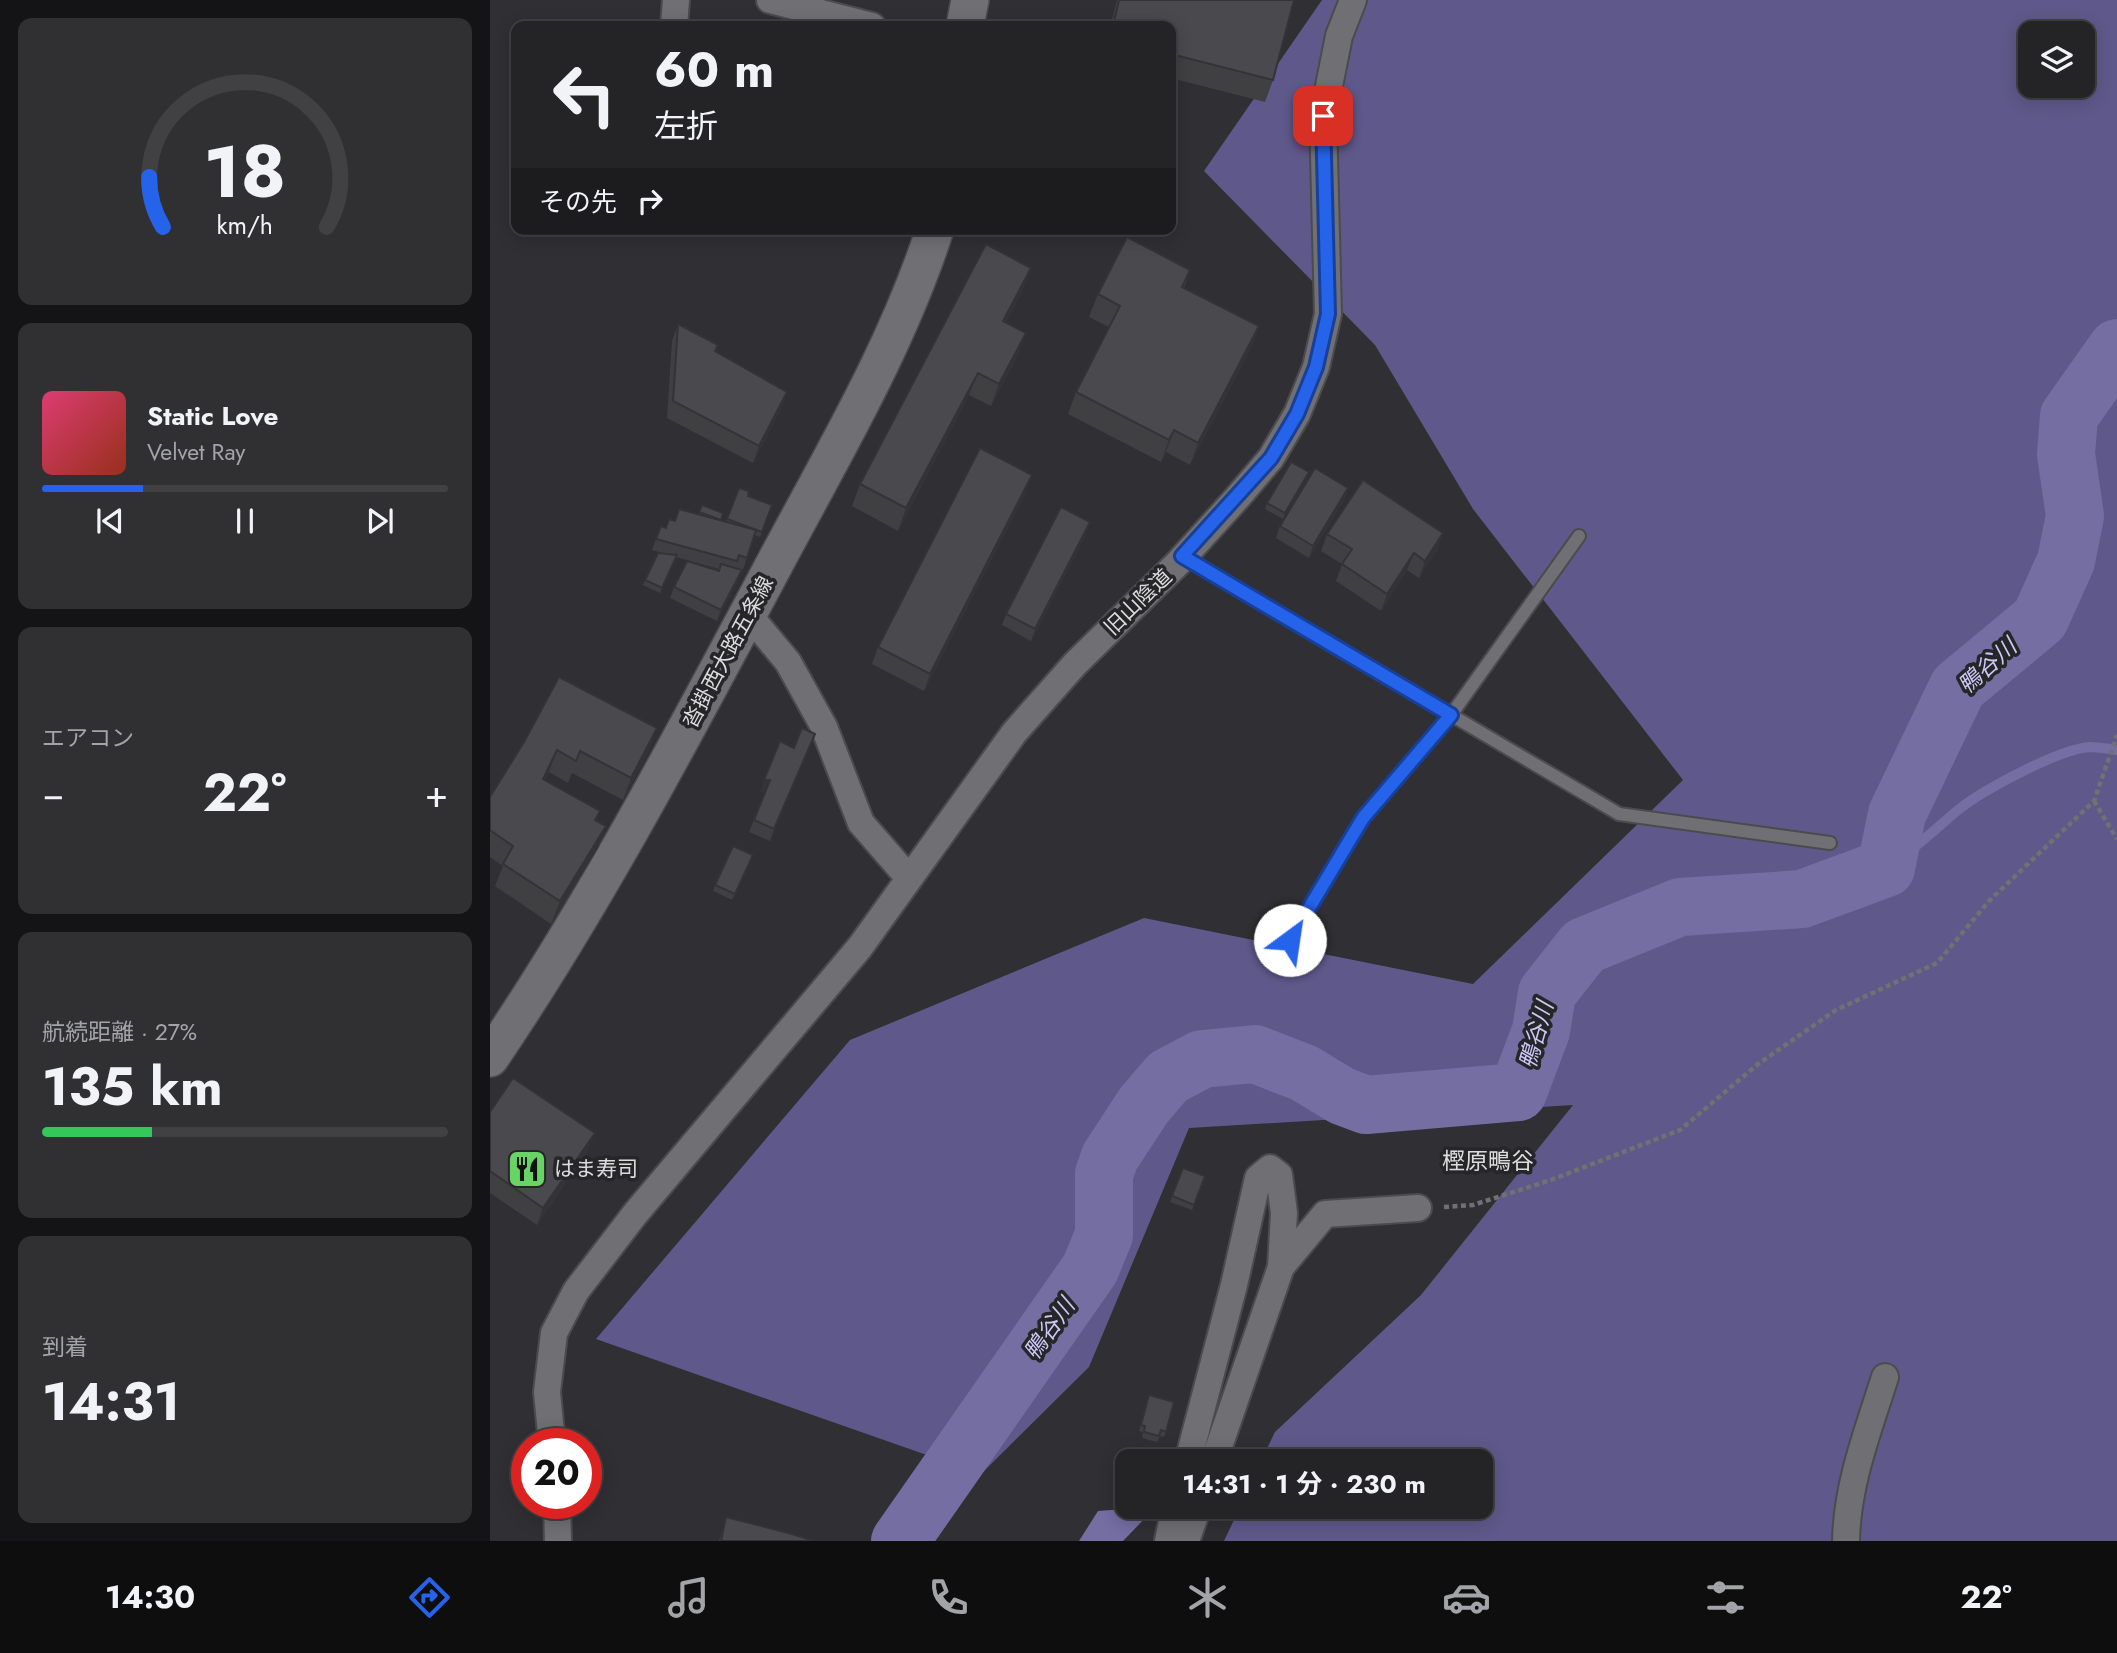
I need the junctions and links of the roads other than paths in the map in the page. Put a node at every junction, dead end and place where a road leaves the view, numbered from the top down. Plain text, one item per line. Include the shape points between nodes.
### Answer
1 (676, 0) edge
2 (770, 0) edge
3 (970, 0) edge
4 (1353, 0) edge
5 (674, 21) edge
6 (852, 21) edge
7 (966, 21) edge
8 (933, 235) edge
9 (1579, 536) dead end
10 (1182, 556) junction
11 (748, 614) junction
12 (1451, 715) junction
13 (1830, 843) dead end
14 (908, 877) junction
15 (1290, 940) dead end
16 (490, 1058) edge
17 (1418, 1208) road end
18 (1281, 1266) junction
19 (1885, 1377) dead end
20 (550, 1428) edge
21 (1191, 1449) edge
22 (1218, 1449) edge
23 (557, 1519) edge
24 (1173, 1519) edge
25 (1194, 1519) edge
26 (558, 1541) edge
27 (1168, 1541) edge
28 (1186, 1541) edge
29 (1846, 1541) edge

1 - 5 street
2 - 6 street
3 - 7 main road
4 - 10 street, 旧山陰道 via 1339,36 1323,116 1328,314 1316,367 1297,414 1271,458
8 - 11 main road, 沓掛西大路五条線 via 890,346
9 - 12 lane
10 - 12 lane
10 - 14 street, 旧山陰道 via 1014,733
11 - 14 street via 788,662 824,727 861,823
11 - 16 main road, 沓掛西大路五条線 via 559,956
12 - 13 lane via 1619,814
12 - 15 lane via 1363,818
14 - 20 street, 旧山陰道 via 860,947 635,1214 576,1292 554,1333 547,1392
17 - 18 street via 1325,1214
18 - 21 street via 1284,1213 1279,1175 1270,1168 1258,1178
18 - 22 street
19 - 29 street via 1846,1507
23 - 26 street
24 - 27 street
25 - 28 street

